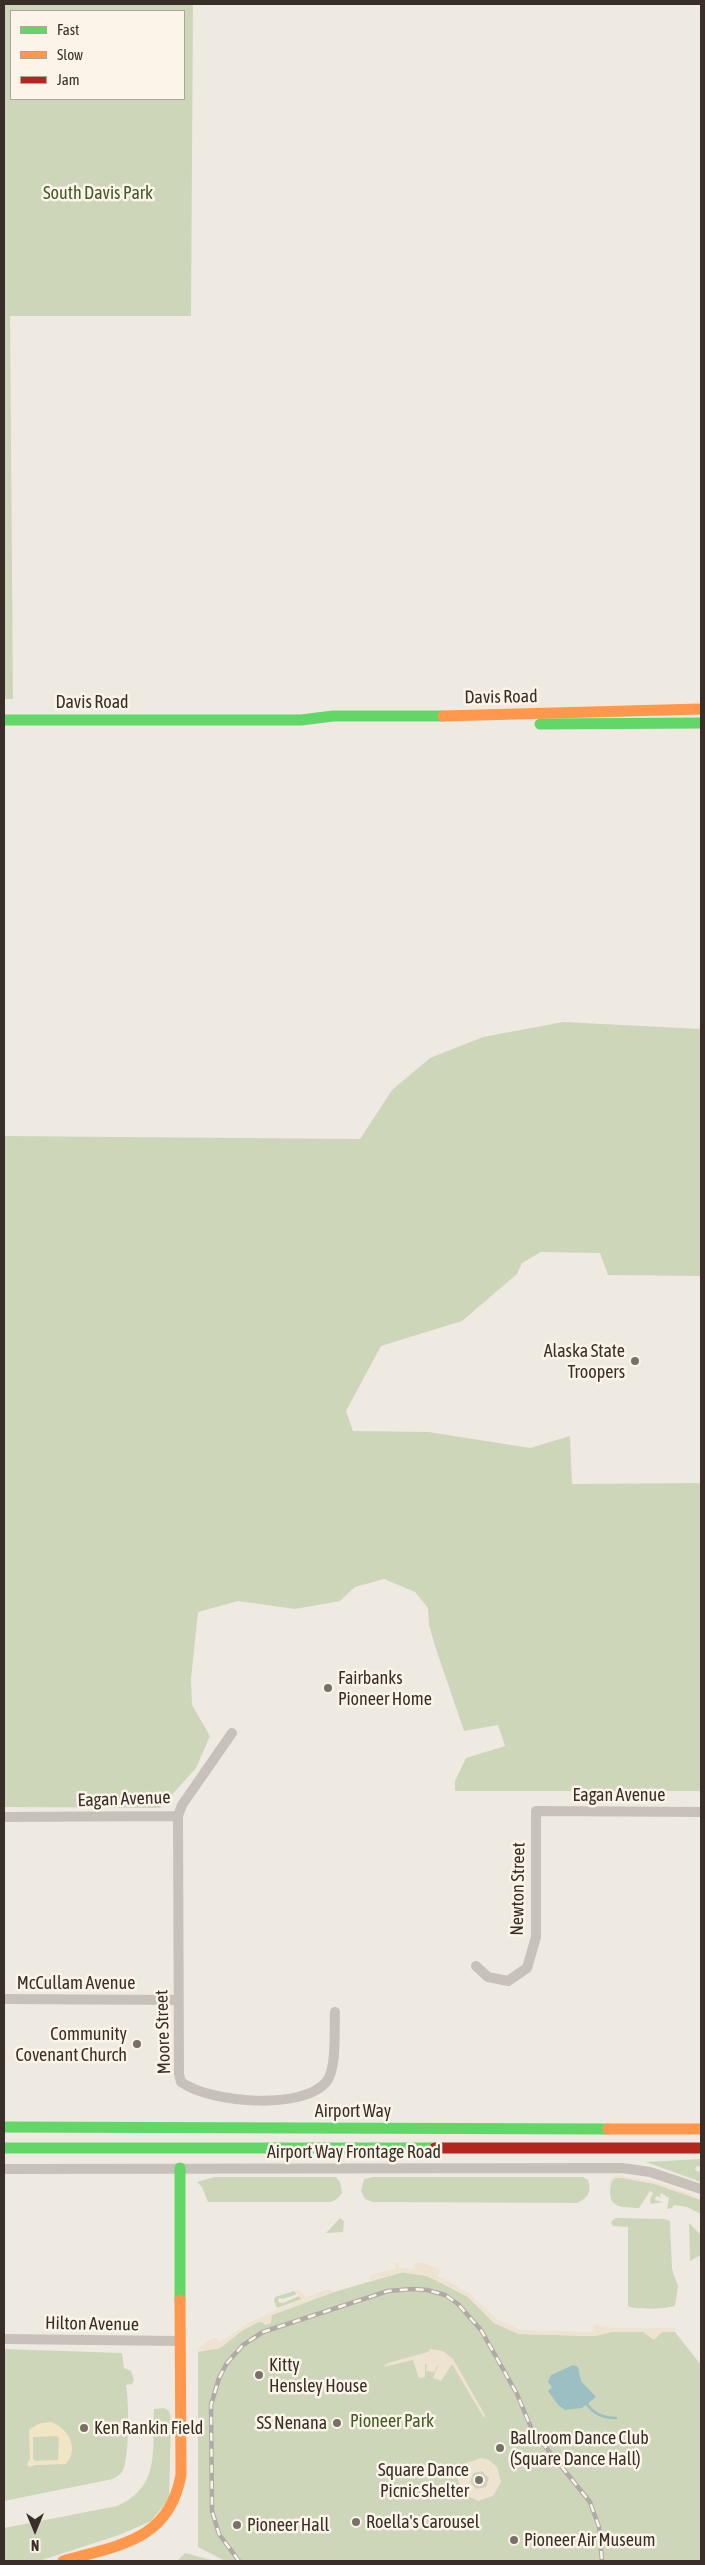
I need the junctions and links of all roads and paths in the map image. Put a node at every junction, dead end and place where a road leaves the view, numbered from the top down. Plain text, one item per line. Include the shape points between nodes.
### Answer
1 (701, 709) edge
2 (4, 720) edge
3 (301, 720) junction
4 (701, 723) edge
5 (232, 1733) dead end
6 (536, 1811) joint
7 (701, 1812) edge
8 (178, 1816) junction
9 (4, 1817) edge
10 (476, 1966) dead end
11 (4, 1999) edge
12 (178, 2000) junction
13 (335, 2012) dead end
14 (4, 2127) edge
15 (701, 2129) edge
16 (4, 2148) edge
17 (701, 2148) edge
18 (180, 2168) junction
19 (4, 2169) edge
20 (701, 2189) edge
21 (4, 2339) edge
22 (180, 2341) junction
23 (63, 2561) edge

1 - 3 street, Davis Road via 474,716 333,716
2 - 3 street, Davis Road
3 - 4 street, Davis Road via 339,724
5 - 8 street, Eagan Avenue via 182,1805
6 - 7 street, Eagan Avenue
6 - 10 street, Newton Street via 536,1937 527,1968 508,1981 488,1976
8 - 9 street, Eagan Avenue
8 - 12 street, Moore Street
11 - 12 street, McCullam Avenue
12 - 13 street, Moore Street via 179,2074 182,2082 200,2091 232,2098 282,2100 299,2098 318,2090 328,2080 333,2067
14 - 15 street, Airport Way
16 - 17 street, Airport Way
18 - 19 street, Airport Way Frontage Road
18 - 20 street, Airport Way Frontage Road via 622,2168 650,2172
18 - 22 street
21 - 22 street, Hilton Avenue
22 - 23 street via 180,2487 177,2501 169,2516 139,2536

